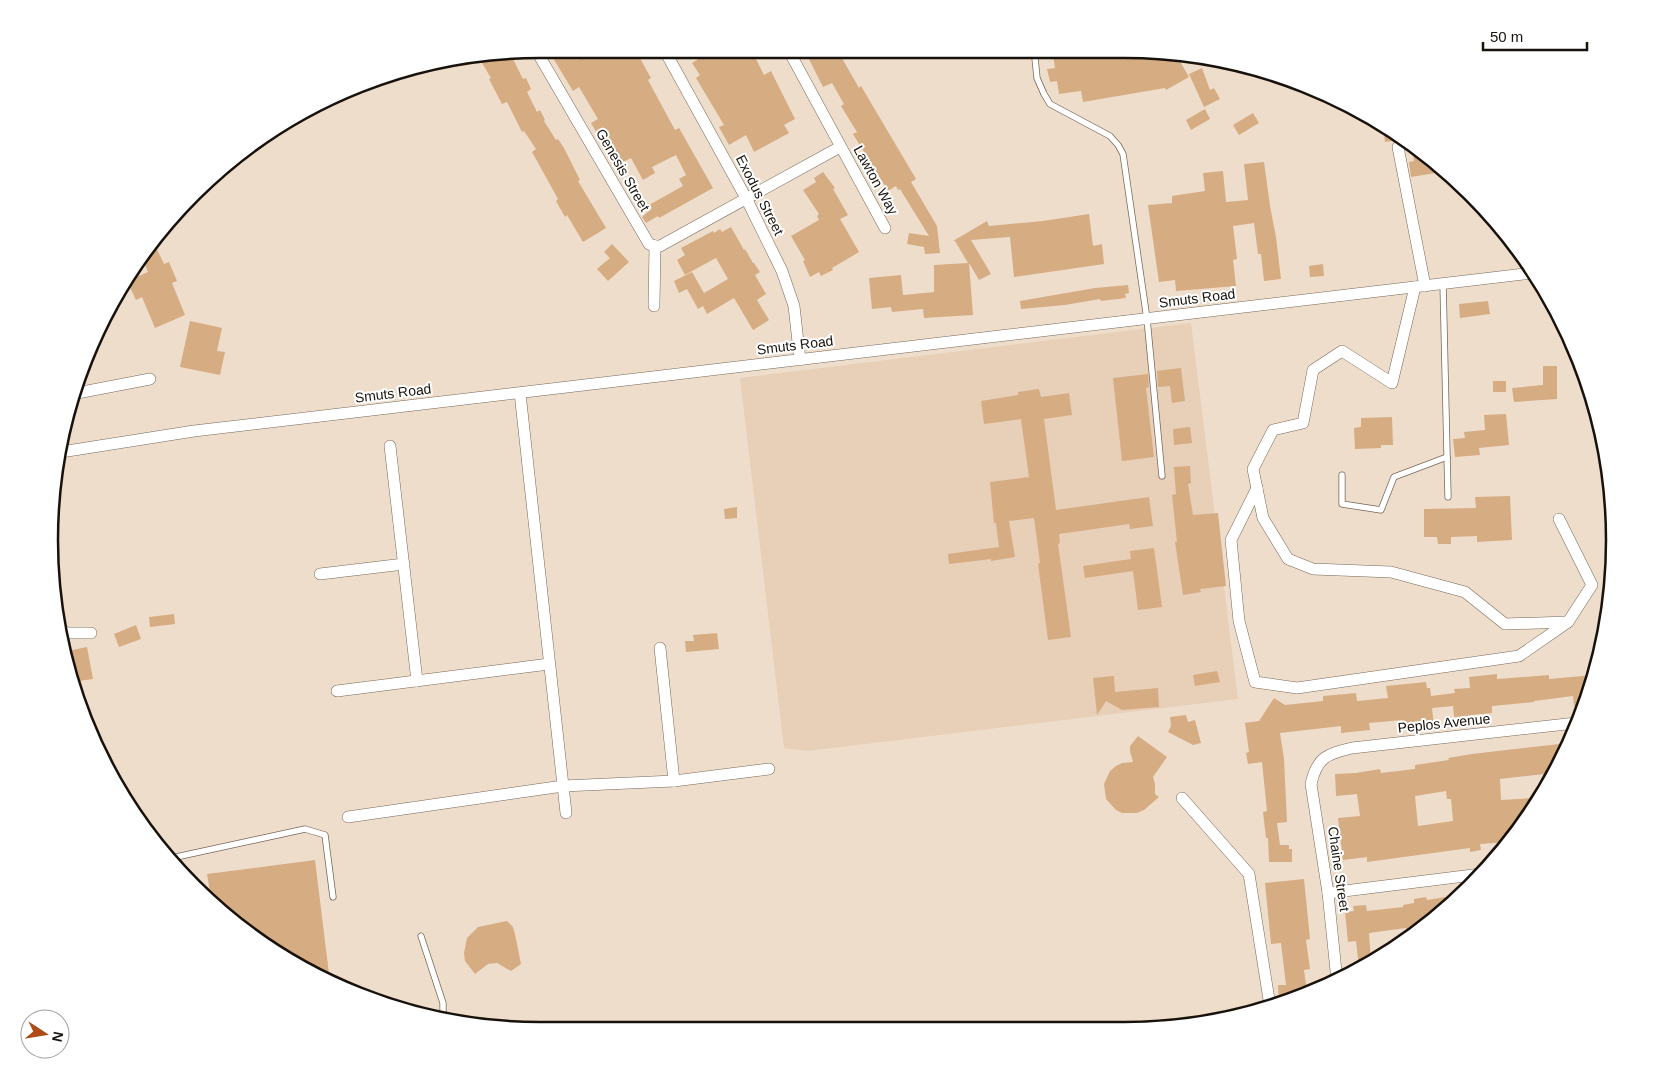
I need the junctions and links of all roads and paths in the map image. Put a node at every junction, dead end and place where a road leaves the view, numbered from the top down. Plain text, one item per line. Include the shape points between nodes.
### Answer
1 (541, 58) edge
2 (669, 58) edge
3 (793, 58) edge
4 (1035, 58) edge
5 (840, 147) junction
6 (1398, 147) dead end
7 (746, 198) junction
8 (885, 228) dead end
9 (655, 246) junction
10 (1525, 274) edge
11 (1443, 284) junction
12 (1420, 286) junction
13 (654, 306) dead end
14 (1147, 319) junction
15 (800, 360) junction
16 (150, 379) dead end
17 (81, 392) edge
18 (520, 393) junction
19 (390, 446) dead end
20 (66, 451) edge
21 (1447, 457) junction
22 (1342, 475) dead end
23 (1162, 476) dead end
24 (1256, 488) junction
25 (1448, 497) dead end
26 (1559, 519) dead end
27 (404, 564) junction
28 (320, 574) dead end
29 (1568, 622) junction
30 (67, 633) edge
31 (91, 633) dead end
32 (660, 648) dead end
33 (549, 664) junction
34 (417, 681) junction
35 (337, 691) dead end
36 (1569, 724) edge
37 (1319, 764) joint
38 (768, 769) dead end
39 (674, 781) junction
40 (562, 786) junction
41 (1182, 798) dead end
42 (566, 813) dead end
43 (348, 817) dead end
44 (177, 857) edge
45 (1468, 875) edge
46 (1328, 892) junction
47 (333, 897) dead end
48 (421, 936) dead end
49 (1336, 972) edge
50 (1269, 999) edge
51 (443, 1012) edge

1 - 9 street, Genesis Street via 649,244
2 - 7 street, Exodus Street
3 - 5 street
4 - 14 lane via 1037,78 1050,104 1110,136 1123,154
5 - 7 street
5 - 8 street, Lawton Way
6 - 12 street
7 - 9 street
7 - 15 street, Exodus Street via 794,306
9 - 13 street
10 - 11 street, Smuts Road
11 - 12 street, Smuts Road
11 - 21 lane
12 - 14 street, Smuts Road
12 - 24 street via 1392,383 1342,351 1313,370 1303,423 1273,430 1252,469
14 - 15 street, Smuts Road
14 - 23 lane
15 - 18 street, Smuts Road
16 - 17 street
18 - 20 street, Smuts Road via 194,431
18 - 33 street
19 - 27 street
21 - 22 lane via 1394,478 1381,510 1342,504
21 - 25 lane
24 - 29 street via 1263,518 1288,559 1313,569 1391,572 1466,592 1505,624
24 - 29 street via 1231,540 1239,621 1255,682 1297,688 1519,656
26 - 29 street via 1592,585
27 - 28 street
27 - 34 street
30 - 31 street
32 - 39 street
33 - 34 street
33 - 40 street
34 - 35 street
36 - 37 street, Peplos Avenue via 1352,748 1332,753
37 - 46 street, Chaine Street via 1312,784
38 - 39 street
39 - 40 street
40 - 42 street
40 - 43 street
41 - 50 street via 1249,874
44 - 47 lane via 305,829 325,835
45 - 46 street
46 - 49 street, Chaine Street
48 - 51 lane

